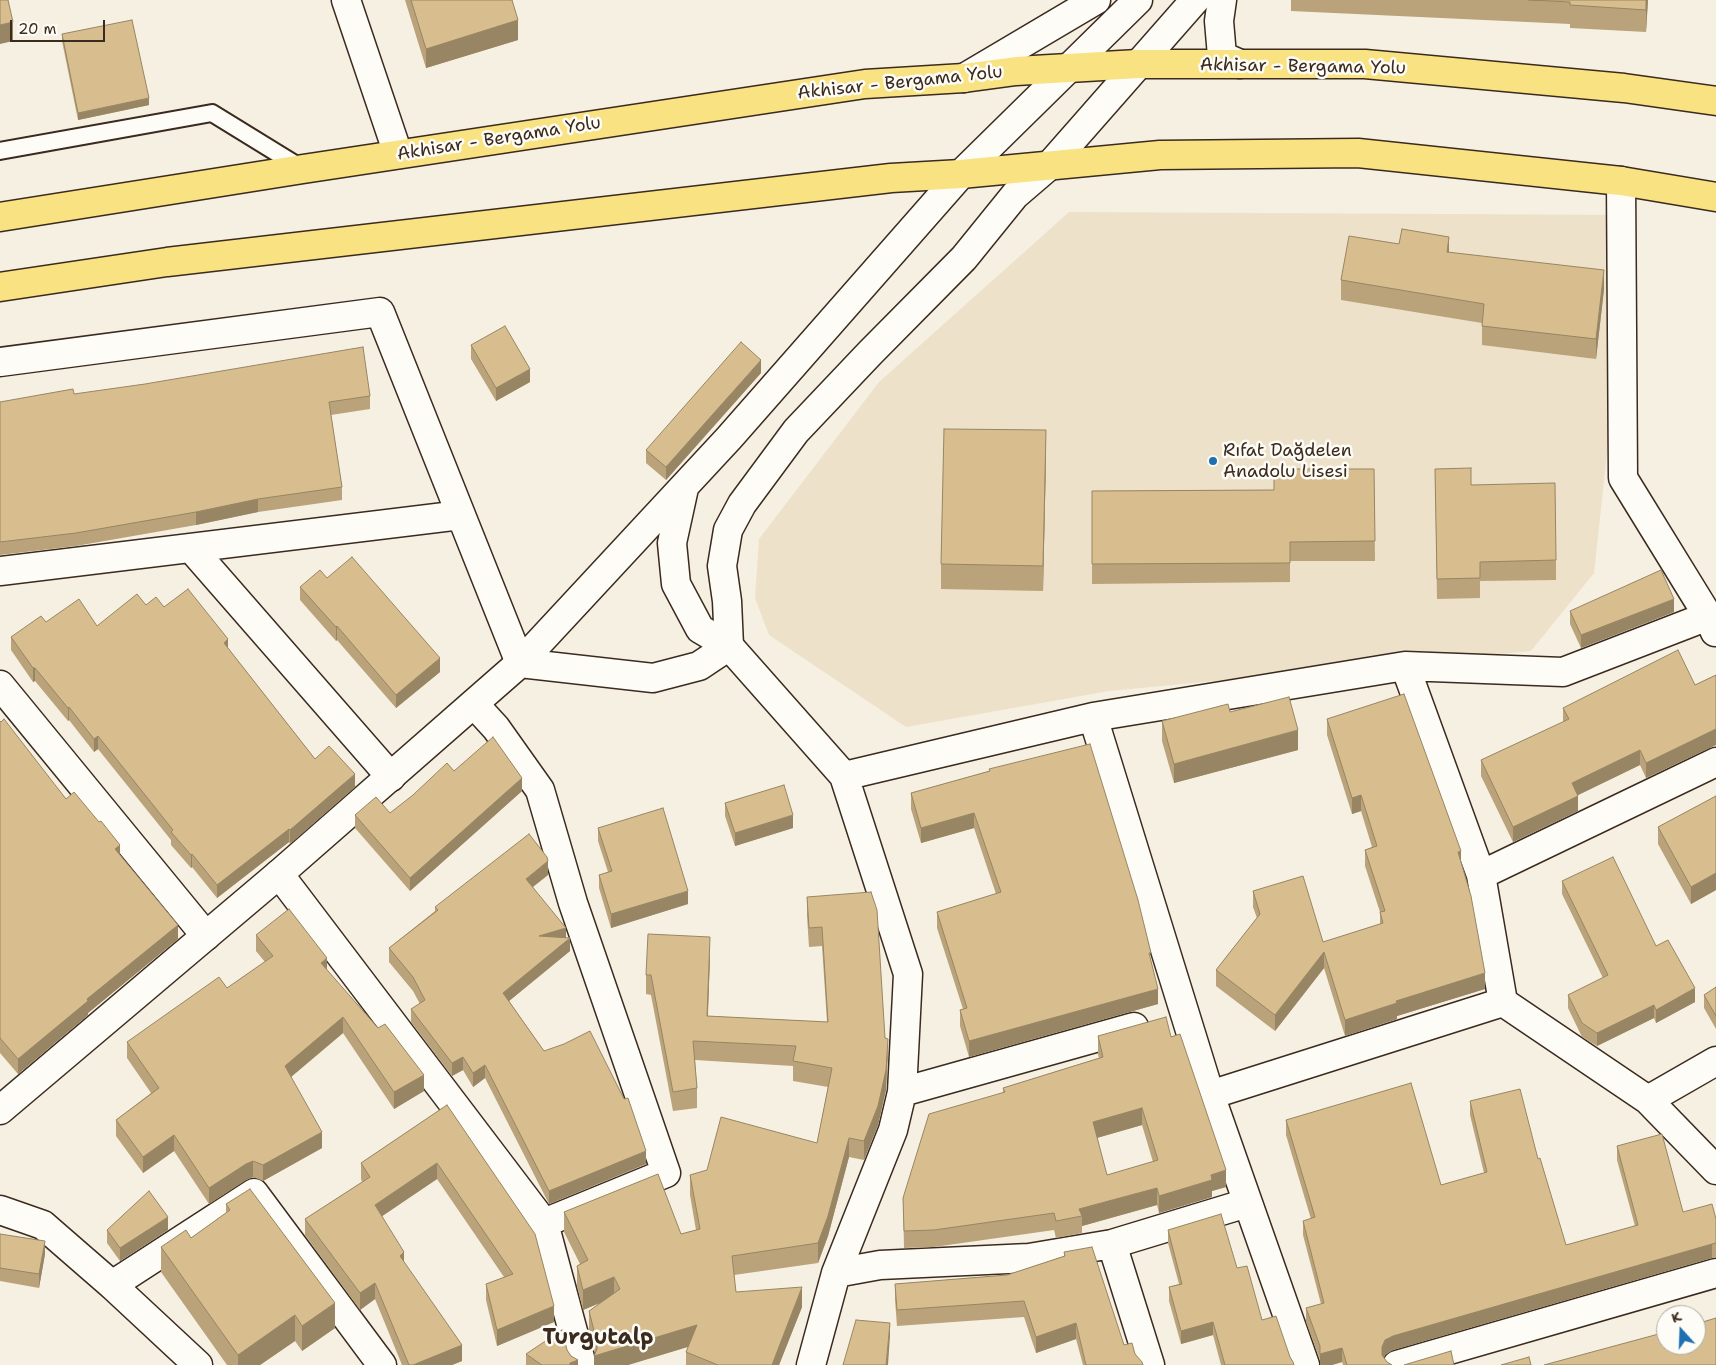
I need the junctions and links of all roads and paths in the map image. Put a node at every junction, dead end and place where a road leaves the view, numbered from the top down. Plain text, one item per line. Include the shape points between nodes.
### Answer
1 (346, 0) edge
2 (1096, 0) edge
3 (1138, 0) edge
4 (1195, 0) edge
5 (1222, 0) edge
6 (1138, 64) junction
7 (1240, 64) junction
8 (1067, 68) junction
9 (964, 78) junction
10 (1716, 101) edge
11 (0, 152) edge
12 (398, 154) junction
13 (1050, 165) junction
14 (303, 169) junction
15 (961, 174) junction
16 (1621, 181) junction
17 (1716, 197) edge
18 (0, 216) edge
19 (0, 287) edge
20 (0, 362) edge
21 (684, 488) junction
22 (461, 515) junction
23 (191, 548) junction
24 (0, 571) edge
25 (1712, 624) edge
26 (729, 646) junction
27 (520, 663) junction
28 (1404, 666) junction
29 (0, 685) edge
30 (474, 704) junction
31 (1093, 717) junction
32 (1716, 762) edge
33 (391, 776) junction
34 (844, 776) junction
35 (279, 874) junction
36 (1481, 875) junction
37 (206, 936) junction
38 (1503, 1002) junction
39 (1185, 1013) junction
40 (1716, 1061) edge
41 (902, 1092) junction
42 (1210, 1095) junction
43 (4, 1099) edge
44 (1648, 1100) junction
45 (1716, 1170) edge
46 (1247, 1203) junction
47 (0, 1210) edge
48 (544, 1223) junction
49 (1112, 1244) junction
50 (836, 1272) junction
51 (1716, 1273) edge
52 (112, 1285) junction
53 (198, 1365) edge
54 (382, 1365) edge
55 (582, 1365) edge
56 (811, 1365) edge
57 (1150, 1365) edge
58 (1305, 1365) edge
59 (1397, 1365) edge

1 - 12 street
2 - 9 street
3 - 8 street
4 - 6 street
5 - 7 street via 1219,21 1222,56
6 - 7 main road, Akhisar - Bergama Yolu
6 - 8 main road, Akhisar - Bergama Yolu
6 - 13 street
7 - 10 main road, Akhisar - Bergama Yolu via 1365,64 1624,88
8 - 9 main road, Akhisar - Bergama Yolu
8 - 15 street
9 - 12 main road, Akhisar - Bergama Yolu via 865,84
11 - 14 lane via 212,113
12 - 14 main road, Akhisar - Bergama Yolu
13 - 15 main road
13 - 16 main road via 1160,155 1358,153
13 - 26 street via 1015,196 964,258 796,431 742,504 728,530 722,566
14 - 18 main road, Akhisar - Bergama Yolu
15 - 19 main road via 891,178 167,262
15 - 21 street
16 - 17 main road
16 - 25 street via 1623,478
20 - 22 street via 380,312
21 - 26 street via 672,543 676,584 700,629
21 - 27 street
22 - 23 street
22 - 27 street
23 - 24 street
23 - 33 street
25 - 28 street via 1563,672
26 - 27 street via 698,666 653,678
26 - 34 street
27 - 30 street
28 - 31 street
28 - 36 street
29 - 37 street
30 - 33 street
30 - 48 street via 496,728 540,790 573,903 666,1173
31 - 34 street
31 - 39 street
32 - 36 street
33 - 35 street
34 - 41 street via 908,974
35 - 37 street
35 - 48 street
36 - 38 street
37 - 43 street
38 - 42 street
38 - 44 street
39 - 41 street
39 - 42 street
40 - 44 street
41 - 50 street via 893,1130
42 - 46 street
44 - 45 street
46 - 49 street
46 - 58 street
47 - 52 street via 43,1225
48 - 55 street
49 - 50 street via 1029,1258 880,1265
49 - 57 street
50 - 56 street
51 - 59 street
52 - 53 street
52 - 54 street via 254,1193

